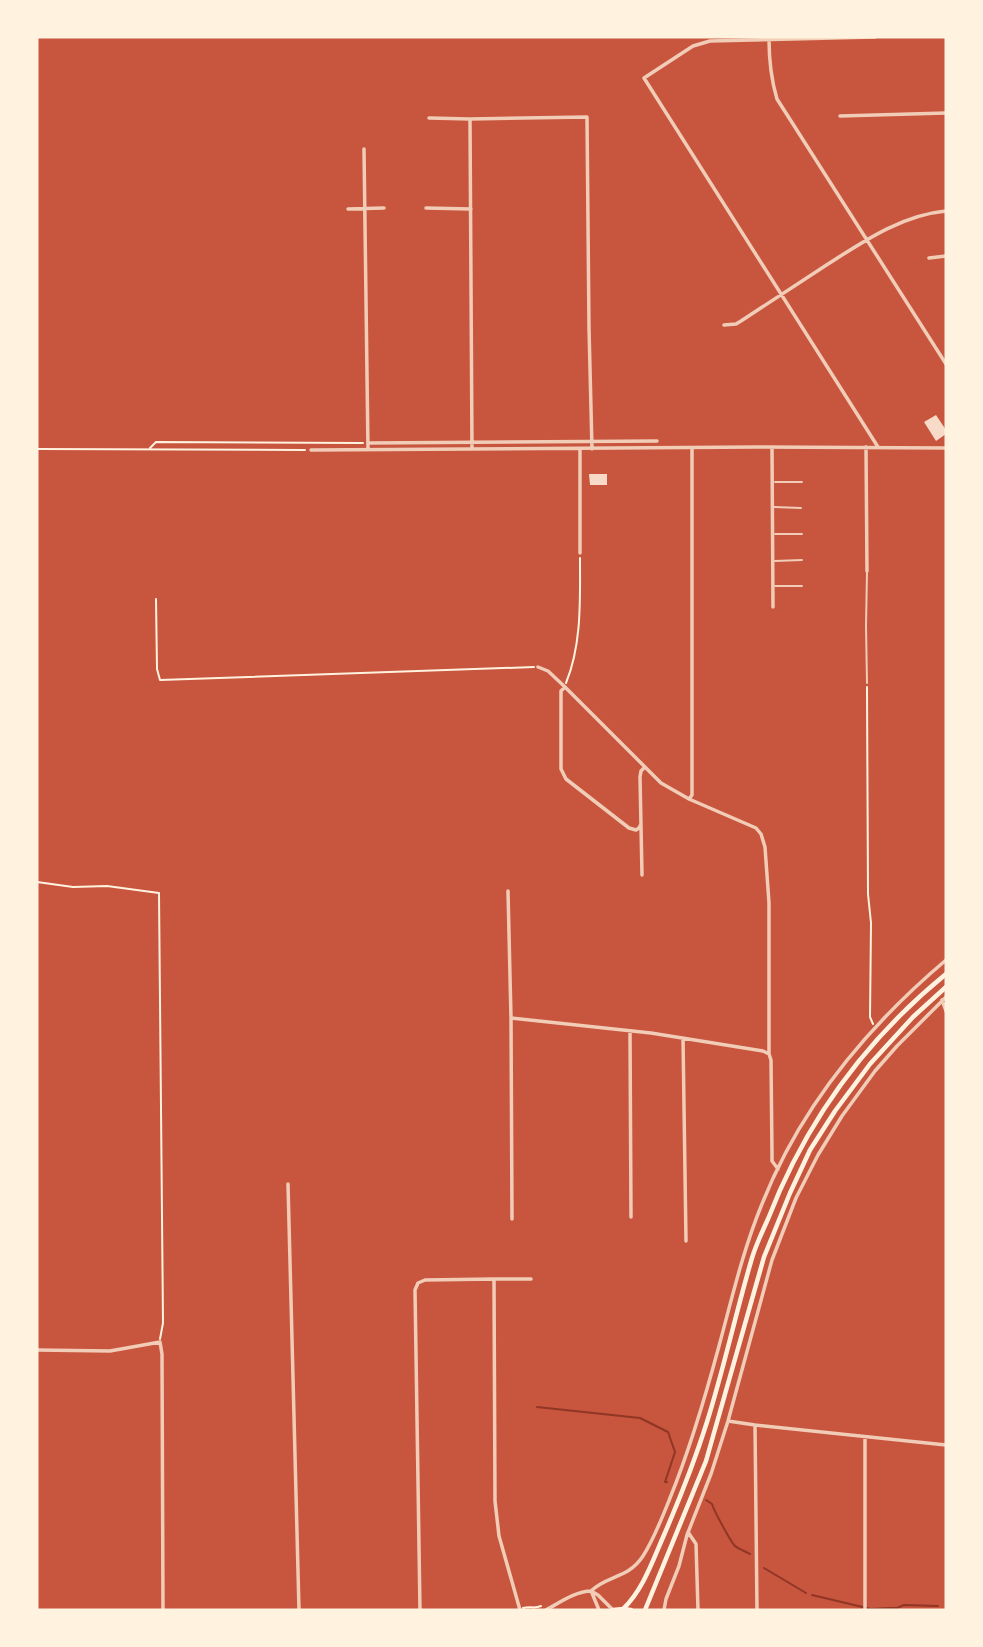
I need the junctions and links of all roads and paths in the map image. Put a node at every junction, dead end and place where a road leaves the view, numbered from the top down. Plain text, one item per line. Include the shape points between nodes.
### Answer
1 (769, 37) edge
2 (875, 37) edge
3 (946, 113) edge
4 (840, 116) dead end
5 (429, 118) dead end
6 (470, 119) junction
7 (364, 149) dead end
8 (365, 208) junction
9 (384, 208) dead end
10 (426, 208) dead end
11 (348, 209) dead end
12 (471, 209) junction
13 (946, 211) edge
14 (867, 240) junction
15 (946, 256) edge
16 (929, 258) dead end
17 (781, 294) junction
18 (724, 325) dead end
19 (946, 365) edge
20 (592, 441) junction
21 (657, 441) dead end
22 (368, 443) junction
23 (472, 443) junction
24 (772, 447) junction
25 (866, 447) junction
26 (877, 447) junction
27 (692, 448) junction
28 (946, 448) edge
29 (37, 449) edge
30 (149, 449) junction
31 (472, 449) junction
32 (580, 449) junction
33 (592, 449) junction
34 (311, 450) joint
35 (368, 450) junction
36 (772, 482) junction
37 (802, 482) dead end
38 (772, 508) junction
39 (801, 508) dead end
40 (773, 534) junction
41 (802, 534) dead end
42 (580, 553) joint
43 (802, 560) dead end
44 (773, 561) junction
45 (867, 571) joint
46 (773, 586) junction
47 (802, 586) dead end
48 (156, 599) dead end
49 (773, 607) dead end
50 (538, 667) joint
51 (867, 683) joint
52 (565, 687) junction
53 (644, 768) junction
54 (689, 799) junction
55 (641, 824) junction
56 (642, 875) dead end
57 (37, 882) edge
58 (508, 891) dead end
59 (946, 960) edge
60 (946, 974) edge
61 (946, 987) edge
62 (944, 999) edge
63 (946, 1011) edge
64 (510, 1018) junction
65 (875, 1026) junction
66 (630, 1031) junction
67 (683, 1038) junction
68 (769, 1054) junction
69 (778, 1169) junction
70 (288, 1184) dead end
71 (631, 1217) dead end
72 (512, 1219) dead end
73 (686, 1241) dead end
74 (494, 1279) junction
75 (531, 1279) dead end
76 (160, 1342) junction
77 (37, 1350) edge
78 (728, 1421) junction
79 (755, 1425) junction
80 (864, 1437) junction
81 (946, 1445) edge
82 (688, 1532) junction
83 (591, 1591) junction
84 (623, 1609) edge
85 (163, 1610) edge
86 (299, 1610) edge
87 (420, 1610) edge
88 (520, 1610) edge
89 (546, 1610) edge
90 (599, 1610) edge
91 (613, 1610) edge
92 (631, 1610) edge
93 (645, 1610) edge
94 (664, 1610) edge
95 (698, 1610) edge
96 (757, 1610) edge
97 (865, 1610) edge

1 - 2 street
1 - 14 street via 777,99
1 - 17 street via 704,42 643,78
3 - 4 street
5 - 6 street
6 - 12 street
6 - 20 street via 587,117
7 - 8 street
8 - 9 street
8 - 11 street
8 - 22 street
10 - 12 street
12 - 23 street
13 - 14 street via 918,216
14 - 17 street
14 - 19 street
15 - 16 street
17 - 18 street via 736,324
17 - 26 street
20 - 21 street
20 - 23 street
20 - 33 street
22 - 23 street
22 - 30 path via 156,442
22 - 35 street
23 - 31 street
24 - 25 street
24 - 27 street
24 - 36 street
25 - 26 street
25 - 45 street
26 - 28 street
27 - 33 street
27 - 54 street
29 - 30 path
30 - 34 path
31 - 32 street
31 - 35 street
32 - 33 street
32 - 42 street
34 - 35 street
36 - 37 lane
36 - 38 street
38 - 39 lane
38 - 40 street
40 - 41 lane
40 - 44 street
42 - 52 path via 580,612 573,665
43 - 44 lane
44 - 46 street
45 - 51 lane
46 - 47 lane
46 - 49 street
48 - 50 path via 160,680
50 - 52 street
51 - 65 path via 870,1017
52 - 53 street
52 - 55 street via 561,691 563,774 629,828 636,830
53 - 54 street
53 - 55 street via 640,777
54 - 68 street via 761,834 769,903
55 - 56 street
57 - 76 path via 159,892
58 - 64 street
59 - 65 street
60 - 84 main road via 862,1056 802,1143 753,1255 689,1475 654,1558
61 - 93 main road via 870,1063 810,1150 764,1257 706,1461
62 - 63 street
62 - 78 street via 867,1082 801,1187 772,1260
64 - 66 street
64 - 72 street
65 - 69 street via 820,1097
66 - 67 street
66 - 71 street
67 - 68 street
67 - 73 street
68 - 69 street via 772,1161
69 - 83 street via 744,1251 697,1424 662,1519 634,1568
70 - 86 street
74 - 75 street
74 - 87 street via 425,1279 415,1290
74 - 88 street via 495,1502 499,1536
76 - 77 street via 110,1351
76 - 85 street
78 - 79 street
78 - 82 street
79 - 80 street
79 - 96 street
80 - 81 street
80 - 97 street
82 - 94 street
82 - 95 street via 696,1544
83 - 89 street
83 - 90 street
83 - 91 street
84 - 91 main road
84 - 92 main road

